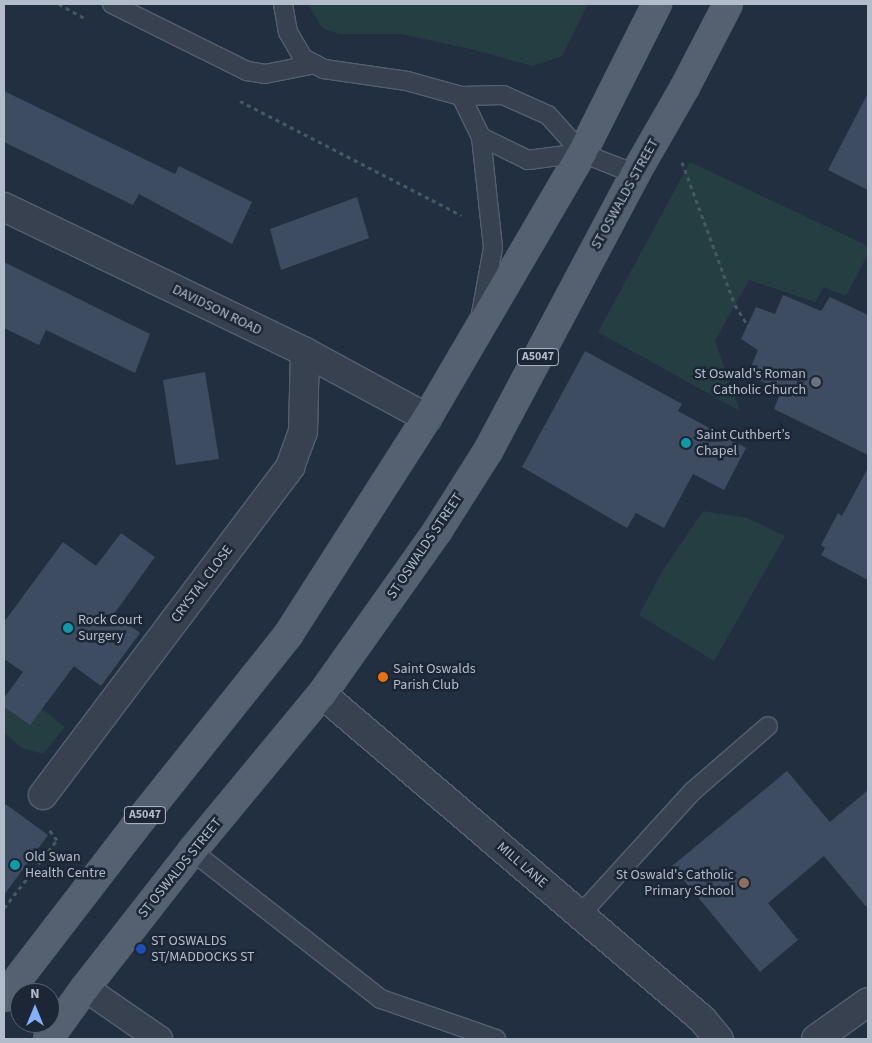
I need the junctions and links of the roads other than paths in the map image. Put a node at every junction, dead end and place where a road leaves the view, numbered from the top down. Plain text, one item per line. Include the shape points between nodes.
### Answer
1 (112, 4) edge
2 (282, 4) edge
3 (657, 4) edge
4 (728, 4) edge
5 (315, 64) junction
6 (461, 96) junction
7 (482, 136) junction
8 (582, 153) junction
9 (635, 174) junction
10 (4, 207) edge
11 (479, 329) junction
12 (305, 352) junction
13 (427, 418) junction
14 (322, 694) junction
15 (768, 726) dead end
16 (43, 795) road end
17 (192, 851) junction
18 (580, 915) junction
19 (85, 988) junction
20 (4, 997) edge
21 (868, 1002) edge
22 (48, 1039) edge
23 (159, 1039) edge
24 (496, 1039) edge
25 (719, 1039) edge
26 (816, 1039) edge

1 - 5 lane via 247,71 265,74
2 - 5 lane via 288,32 303,58
3 - 8 main road, A5047
4 - 9 main road, ST OSWALDS STREET / A5047
5 - 6 lane via 324,69 407,81
6 - 7 lane
6 - 8 lane via 504,94 548,115
7 - 8 lane via 528,160
7 - 11 lane via 493,248
8 - 9 lane
8 - 11 main road, A5047
9 - 14 main road, ST OSWALDS STREET / A5047 via 488,451 438,530
10 - 12 street, DAVIDSON ROAD
11 - 13 main road, A5047
12 - 13 street, DAVIDSON ROAD
12 - 16 street, CRYSTAL CLOSE via 303,432 290,467
13 - 20 main road, A5047 via 288,635
14 - 17 main road, ST OSWALDS STREET / A5047
14 - 18 street, MILL LANE
15 - 18 lane via 694,791
17 - 19 main road, ST OSWALDS STREET / A5047
17 - 24 lane via 381,999
18 - 25 street, MILL LANE via 702,1019
19 - 22 main road, ST OSWALDS STREET / A5047
19 - 23 street
21 - 26 street

